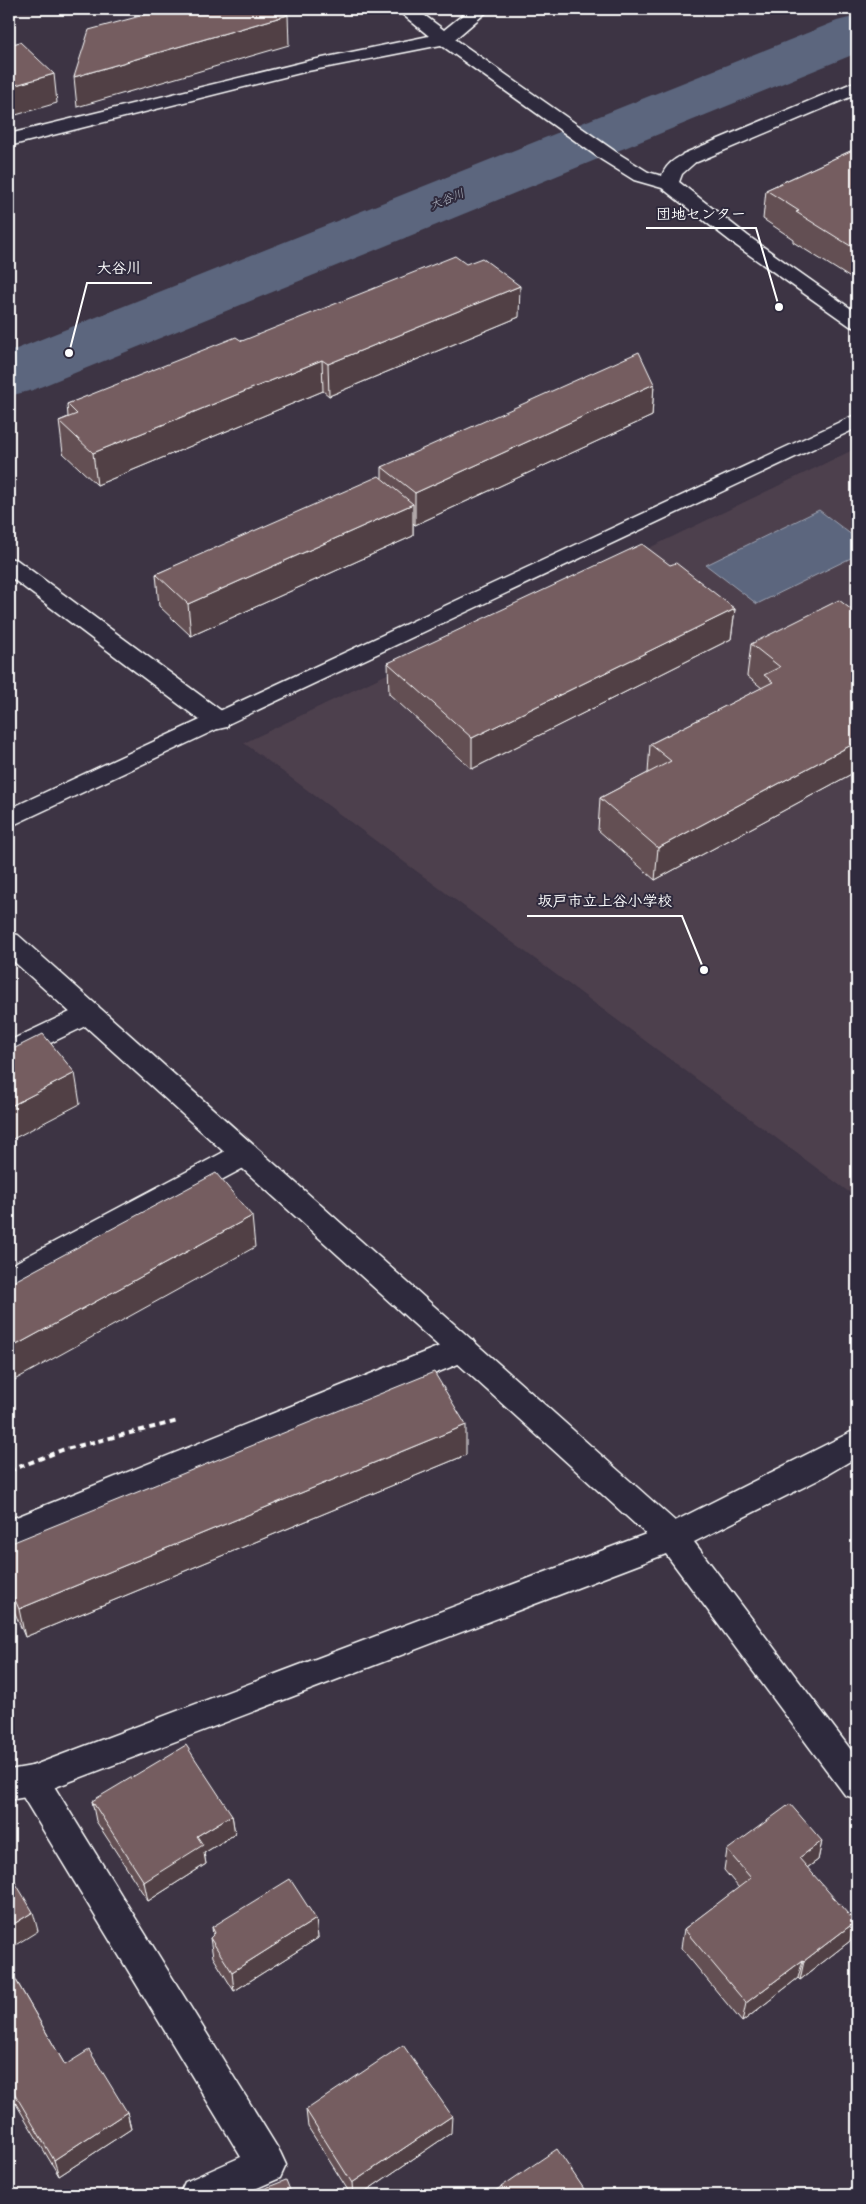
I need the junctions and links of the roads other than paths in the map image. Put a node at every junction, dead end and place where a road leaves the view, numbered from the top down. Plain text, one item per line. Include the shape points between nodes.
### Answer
1 (405, 9) edge
2 (481, 9) edge
3 (444, 39) junction
4 (857, 87) edge
5 (9, 140) edge
6 (669, 184) junction
7 (857, 322) edge
8 (857, 420) edge
9 (9, 565) edge
10 (218, 721) junction
11 (9, 819) edge
12 (9, 942) edge
13 (89, 1013) junction
14 (9, 1053) edge
15 (245, 1154) junction
16 (9, 1280) edge
17 (462, 1349) junction
18 (857, 1442) edge
19 (9, 1534) edge
20 (672, 1538) junction
21 (20, 1783) edge
22 (857, 1784) edge
23 (198, 2195) edge

1 - 3 street
2 - 3 street
3 - 5 street via 308,66
3 - 6 street via 609,156 641,176
4 - 6 street via 690,158 673,172
6 - 7 street via 734,235
8 - 10 street
9 - 10 street
10 - 11 street
12 - 13 street
13 - 14 street
13 - 15 street
15 - 16 street
15 - 17 street
17 - 19 street
17 - 20 street
18 - 20 street
20 - 21 street
20 - 22 street
21 - 23 street via 267,2165

